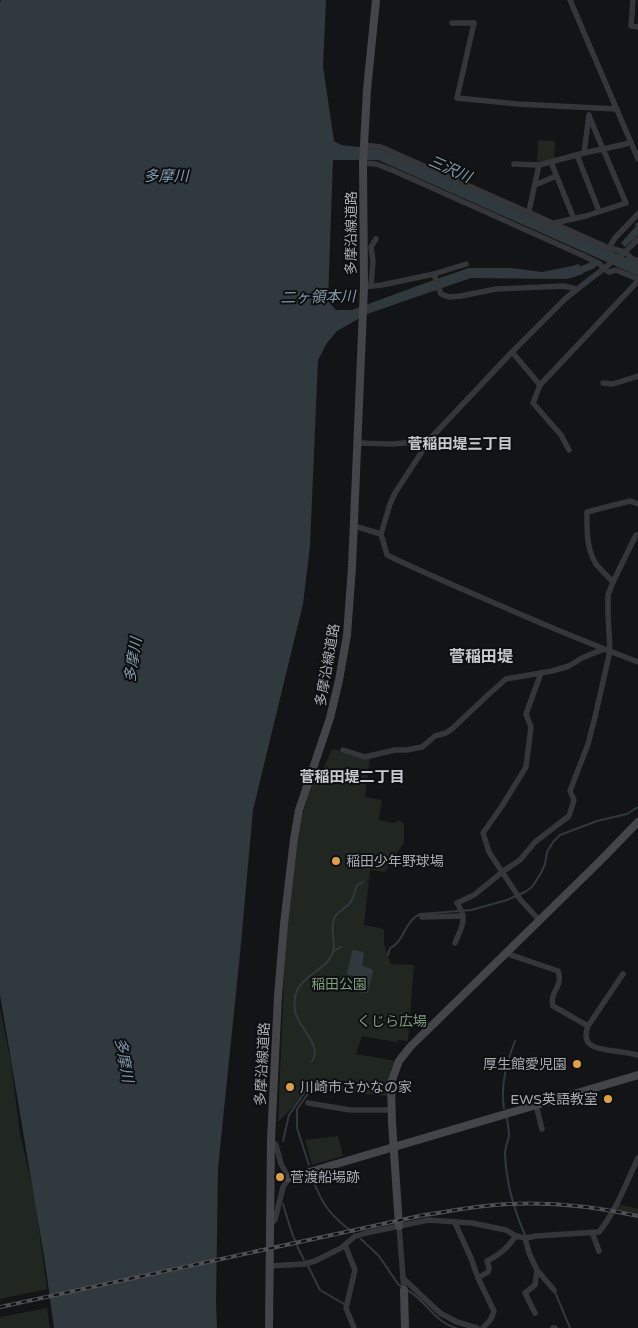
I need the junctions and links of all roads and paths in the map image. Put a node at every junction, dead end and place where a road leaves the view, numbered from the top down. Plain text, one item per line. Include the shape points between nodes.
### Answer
1 (376, 0) edge
2 (570, 0) edge
3 (632, 0) edge
4 (452, 23) dead end
5 (638, 27) edge
6 (589, 107) junction
7 (616, 109) junction
8 (589, 116) junction
9 (631, 142) junction
10 (364, 146) junction
11 (604, 148) junction
12 (584, 153) junction
13 (577, 155) junction
14 (638, 159) edge
15 (363, 162) junction
16 (551, 162) junction
17 (514, 164) dead end
18 (539, 165) junction
19 (556, 176) junction
20 (535, 184) junction
21 (529, 211) junction
22 (600, 211) junction
23 (638, 214) edge
24 (574, 219) junction
25 (554, 223) junction
26 (376, 239) dead end
27 (638, 239) edge
28 (609, 248) junction
29 (624, 253) junction
30 (638, 261) edge
31 (466, 264) dead end
32 (607, 267) junction
33 (434, 274) junction
34 (638, 280) edge
35 (366, 289) junction
36 (576, 289) junction
37 (512, 352) junction
38 (638, 376) edge
39 (603, 383) dead end
40 (540, 385) junction
41 (357, 442) junction
42 (428, 442) junction
43 (569, 450) dead end
44 (638, 504) edge
45 (354, 526) junction
46 (381, 534) junction
47 (636, 536) dead end
48 (613, 582) junction
49 (607, 650) junction
50 (638, 662) edge
51 (541, 673) junction
52 (343, 750) dead end
53 (638, 822) edge
54 (502, 872) junction
55 (462, 913) junction
56 (422, 917) dead end
57 (539, 920) junction
58 (455, 943) dead end
59 (505, 953) junction
60 (623, 974) dead end
61 (588, 1026) junction
62 (638, 1055) edge
63 (638, 1075) edge
64 (308, 1103) dead end
65 (536, 1105) junction
66 (392, 1110) junction
67 (542, 1129) dead end
68 (271, 1140) junction
69 (394, 1147) junction
70 (638, 1158) edge
71 (289, 1178) junction
72 (456, 1223) junction
73 (270, 1224) junction
74 (399, 1226) junction
75 (592, 1232) junction
76 (516, 1236) junction
77 (525, 1238) junction
78 (345, 1245) junction
79 (599, 1251) dead end
80 (269, 1266) junction
81 (537, 1270) junction
82 (478, 1278) junction
83 (403, 1284) junction
84 (554, 1290) dead end
85 (535, 1313) dead end
86 (269, 1328) edge
87 (354, 1328) edge
88 (404, 1328) edge
89 (477, 1328) edge
90 (483, 1328) edge

1 - 10 street, 多摩沿線道路
2 - 7 street
3 - 5 street via 631,26
4 - 6 street via 474,23 457,98
6 - 7 street
6 - 8 street
7 - 9 street
8 - 11 street
8 - 12 street
9 - 11 street
9 - 14 street
10 - 15 street, 多摩沿線道路
10 - 21 street via 381,147
11 - 12 street
11 - 22 street via 626,203
12 - 13 street
13 - 16 street
13 - 22 street
15 - 32 street via 392,170
15 - 35 street, 多摩沿線道路
16 - 18 street
16 - 19 street
17 - 18 street
18 - 20 street
19 - 20 street
19 - 24 street
20 - 21 street
21 - 25 street
22 - 24 street
23 - 28 street
24 - 25 street
25 - 28 street
26 - 35 street via 371,247 373,261
27 - 29 street
28 - 29 street
29 - 30 street
29 - 32 street
31 - 33 street
32 - 34 street via 609,272 616,270
32 - 36 street
33 - 35 street
33 - 36 street via 441,294 449,297 496,289 564,286
34 - 40 street
35 - 41 street, 多摩沿線道路
36 - 37 street
37 - 40 street
37 - 42 street
38 - 39 street via 613,384
40 - 43 street via 533,402 562,435
41 - 42 street
41 - 45 street, 多摩沿線道路
42 - 46 street via 395,494
44 - 48 street via 630,502 586,512 592,556
45 - 46 street
45 - 68 street, 多摩沿線道路 via 347,635 339,680 330,718 299,810 294,839 278,996
46 - 49 street via 387,555
47 - 48 street
48 - 49 street via 608,595
49 - 50 street
49 - 51 street via 569,666
49 - 54 street via 596,717 570,791 574,800 570,816 534,842 520,860
51 - 52 street via 506,679 453,728 422,746 365,757
51 - 54 street via 526,714 531,727 526,767 483,833 489,852
53 - 57 street
54 - 55 street via 474,895 457,902
54 - 57 street
55 - 56 street
55 - 58 street via 464,921
57 - 59 street
59 - 61 street via 558,971 560,979 551,1000 553,1006
59 - 66 street via 410,1047 391,1083
60 - 61 street
61 - 62 street via 587,1040 597,1048
63 - 65 street
64 - 66 street via 350,1110
65 - 67 street
65 - 69 street
66 - 69 street
68 - 71 street
68 - 73 street, 多摩沿線道路
69 - 71 street
69 - 74 street
70 - 75 street via 606,1224 599,1232
71 - 73 street via 283,1187 275,1220
72 - 74 street via 428,1220
72 - 76 street via 491,1226
72 - 82 street
73 - 80 street, 多摩沿線道路
74 - 78 street via 354,1237
74 - 83 street
75 - 77 street
75 - 79 street
76 - 77 street
76 - 82 street via 506,1249 487,1261 488,1272
77 - 81 street
78 - 80 street via 315,1261
78 - 87 street via 355,1270 346,1308
80 - 86 street, 多摩沿線道路
81 - 84 street
81 - 85 street via 535,1285 525,1294
82 - 90 street via 494,1311
83 - 88 street
83 - 89 street via 440,1313

